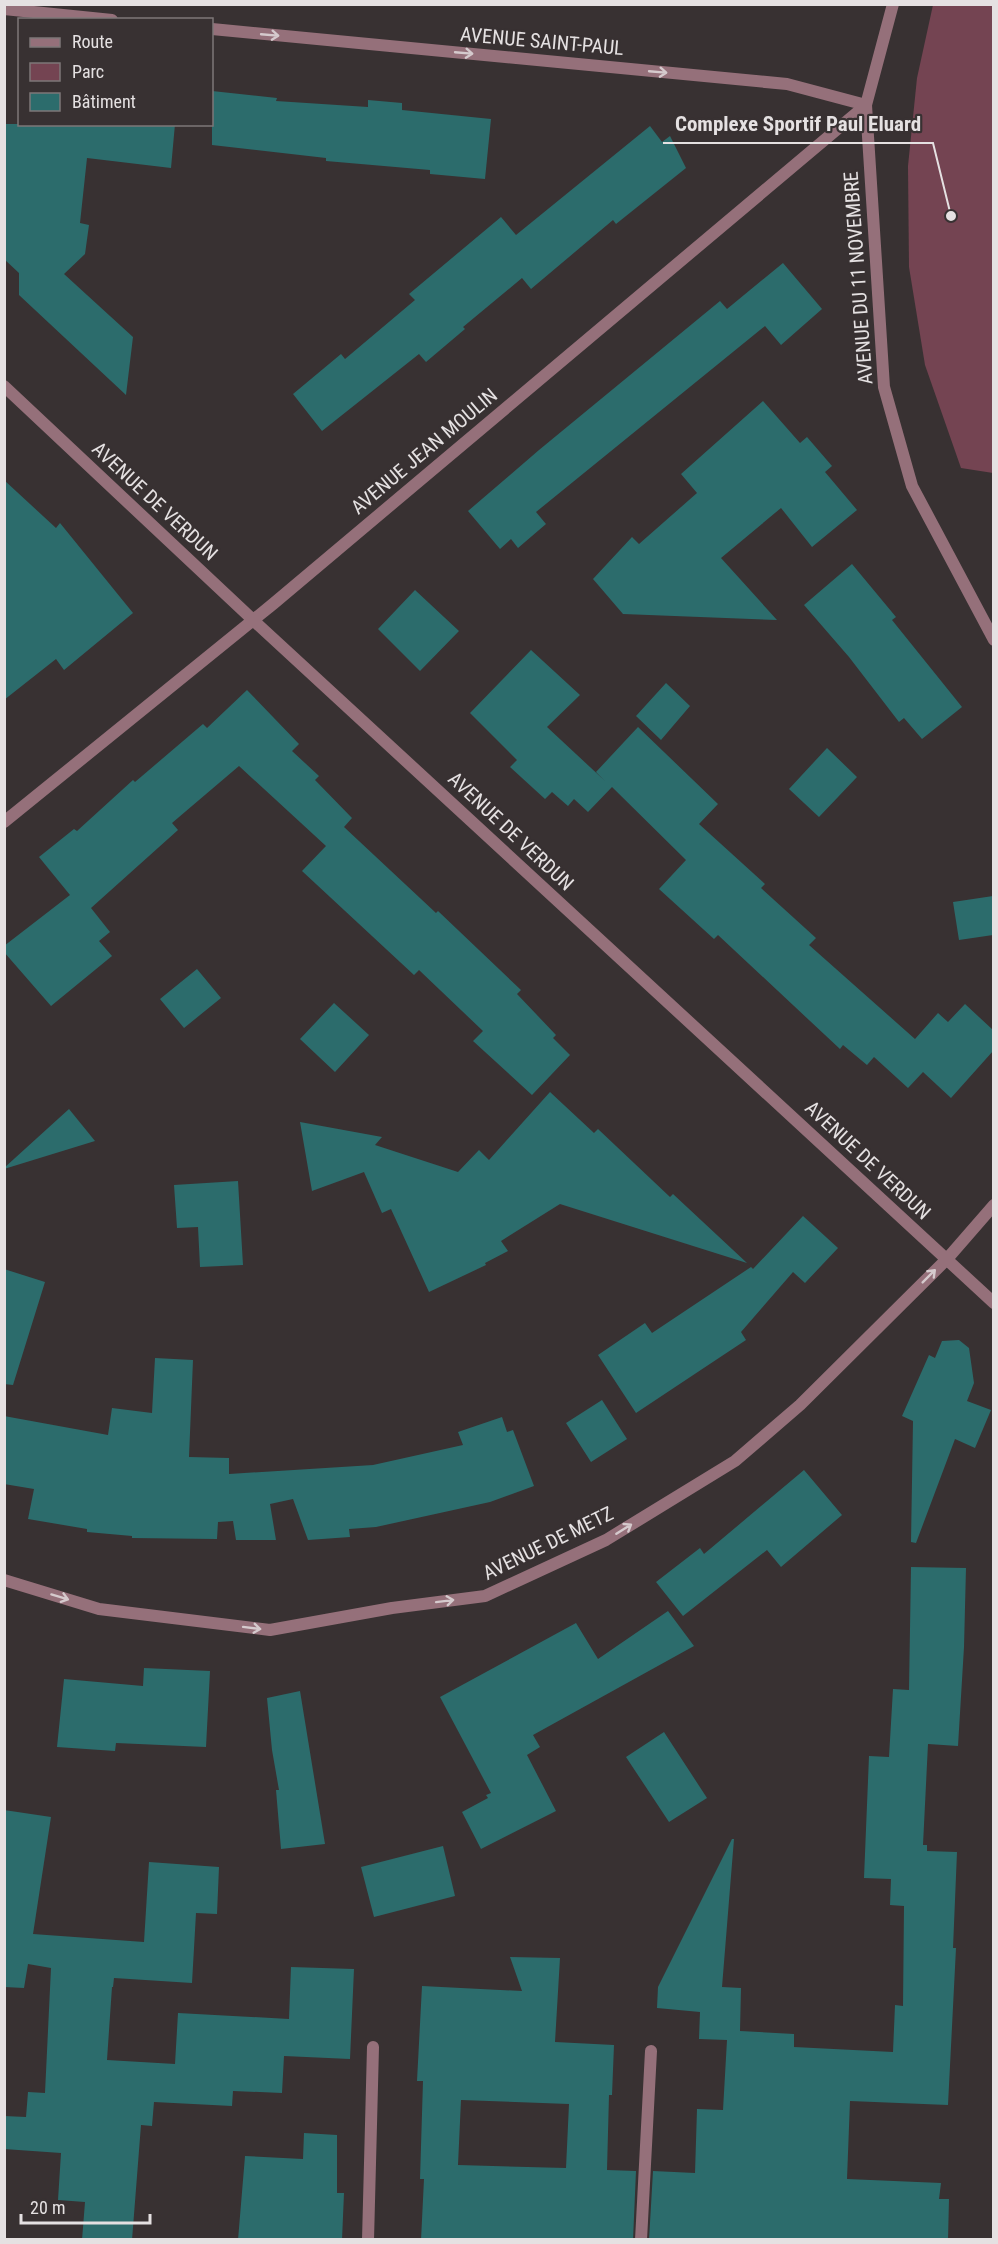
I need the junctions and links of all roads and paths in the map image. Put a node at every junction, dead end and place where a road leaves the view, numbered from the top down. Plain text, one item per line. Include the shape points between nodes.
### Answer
1 (893, 4) edge
2 (4, 9) edge
3 (92, 18) edge
4 (213, 29) edge
5 (866, 105) junction
6 (4, 386) edge
7 (253, 620) junction
8 (993, 640) edge
9 (4, 822) edge
10 (993, 1204) edge
11 (947, 1259) junction
12 (993, 1302) edge
13 (4, 1580) edge
14 (374, 2047) dead end
15 (651, 2051) dead end
16 (368, 2240) edge
17 (641, 2240) edge

1 - 5 street, AVENUE DU 11 NOVEMBRE
2 - 3 street
4 -> 5 street, AVENUE SAINT-PAUL via 787,84
5 - 7 street, AVENUE JEAN MOULIN
5 - 8 street, AVENUE DU 11 NOVEMBRE via 884,387 912,486
6 - 7 street, AVENUE DE VERDUN
7 - 9 street, AVENUE JEAN MOULIN
7 - 11 street, AVENUE DE VERDUN
10 - 11 street
11 - 12 street, AVENUE DE VERDUN
13 -> 11 street, AVENUE DE METZ via 99,1609 270,1630 485,1596 606,1540 735,1461 800,1405
14 - 16 street
15 - 17 street

